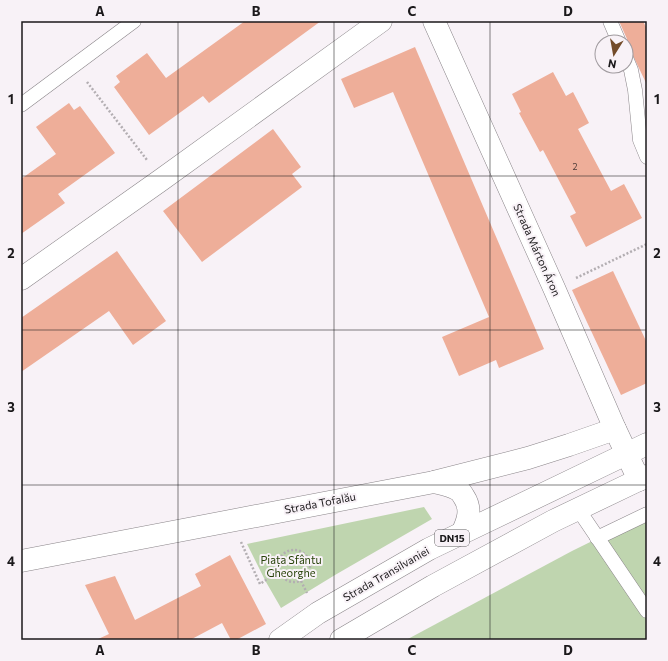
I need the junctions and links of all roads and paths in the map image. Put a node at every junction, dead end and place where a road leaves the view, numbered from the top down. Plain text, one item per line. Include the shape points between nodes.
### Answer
1 (134, 21) edge
2 (381, 21) edge
3 (434, 21) edge
4 (610, 21) edge
5 (616, 34) edge
6 (74, 65) junction
7 (632, 74) edge
8 (21, 105) edge
9 (647, 157) edge
10 (161, 180) junction
11 (647, 244) edge
12 (21, 279) edge
13 (554, 288) junction
14 (615, 429) junction
15 (647, 444) edge
16 (627, 454) junction
17 (643, 478) edge
18 (434, 482) junction
19 (578, 509) junction
20 (647, 514) edge
21 (230, 520) junction
22 (462, 533) junction
23 (597, 538) junction
24 (21, 561) edge
25 (279, 571) junction
26 (647, 611) edge
27 (280, 640) edge
28 (341, 640) edge

1 - 6 lane
2 - 10 street
3 - 13 street, Strada Márton Áron
4 - 5 lane
6 - 8 lane
6 - 10 path
7 - 9 lane via 640,140
10 - 12 street
11 - 13 path
13 - 14 street, Strada Márton Áron
14 - 16 street, Strada Márton Áron
14 - 18 street, Strada Tofalău via 528,458
15 - 16 street, DN15
16 - 17 street, Strada Márton Áron
16 - 22 street, Strada Transilvaniei / DN15
17 - 19 street
18 - 21 street, Strada Tofalău
18 - 22 street via 460,491 467,500 468,521
19 - 23 lane
19 - 28 street via 433,586
20 - 23 lane
21 - 24 street, Strada Tofalău
21 - 25 path via 260,584
22 - 27 street, Strada Transilvaniei / DN15 via 318,612
23 - 26 lane
25 - 25 path via 278,562 283,554 291,550 301,550 308,556 308,574 301,581 292,582 284,578

